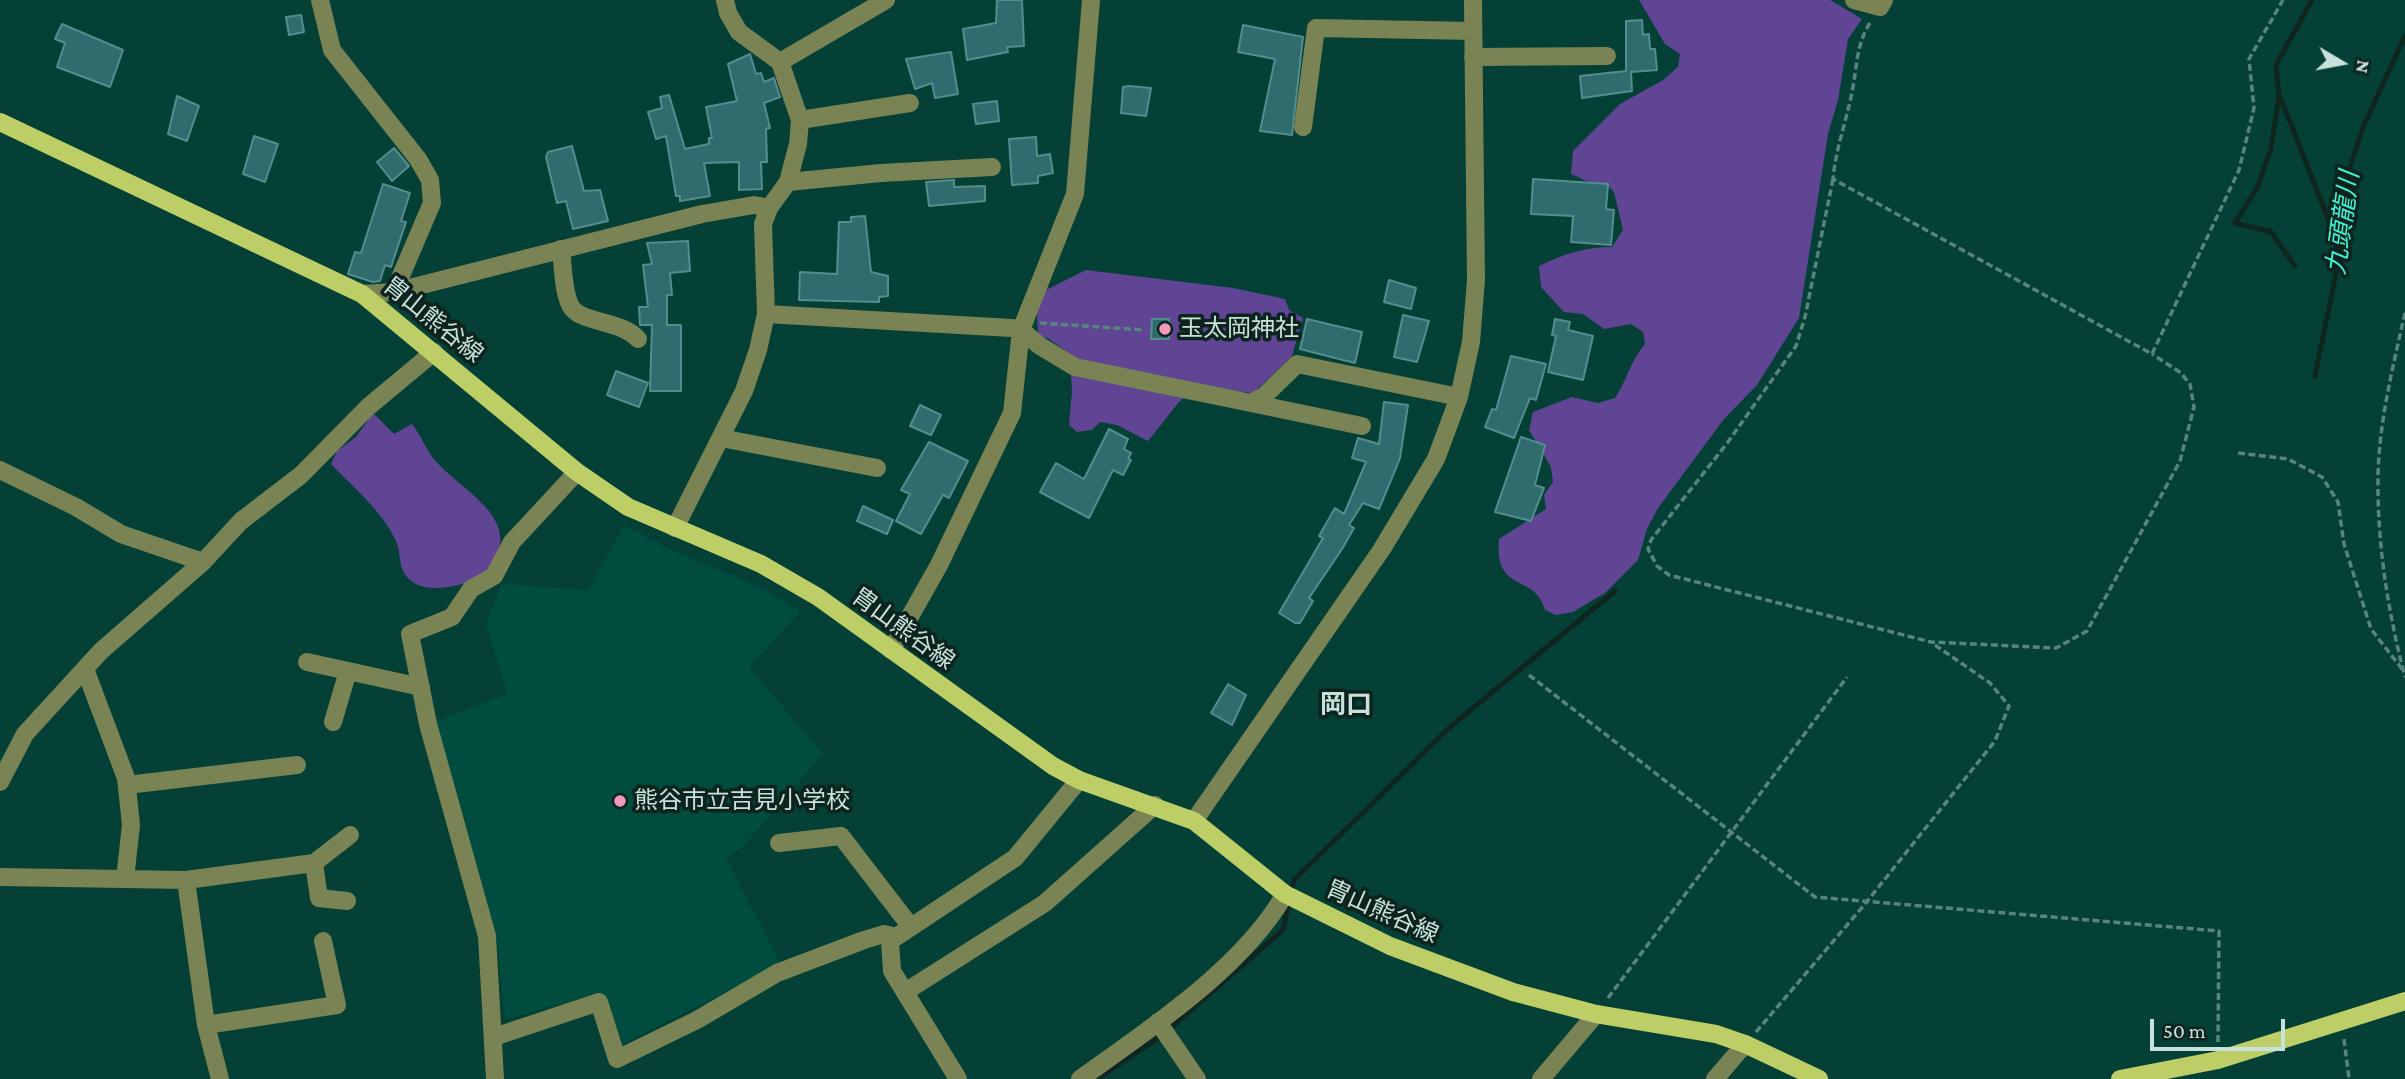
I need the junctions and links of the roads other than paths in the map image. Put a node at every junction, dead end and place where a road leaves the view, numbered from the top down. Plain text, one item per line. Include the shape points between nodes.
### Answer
1 (320, 0) edge
2 (725, 0) edge
3 (887, 0) edge
4 (1091, 0) edge
5 (1473, 0) edge
6 (1854, 0) edge
7 (1882, 4) edge
8 (1473, 31) junction
9 (1607, 56) dead end
10 (1474, 57) junction
11 (780, 62) junction
12 (911, 103) dead end
13 (800, 120) junction
14 (0, 122) edge
15 (1303, 127) dead end
16 (992, 167) dead end
17 (788, 182) junction
18 (769, 208) junction
19 (561, 249) junction
20 (394, 292) junction
21 (362, 294) junction
22 (766, 314) junction
23 (1022, 326) junction
24 (638, 339) dead end
25 (434, 352) junction
26 (1459, 397) junction
27 (1251, 403) junction
28 (1362, 426) dead end
29 (721, 438) junction
30 (877, 468) dead end
31 (0, 470) edge
32 (577, 472) junction
33 (676, 528) junction
34 (203, 562) junction
35 (891, 650) junction
36 (307, 662) dead end
37 (85, 669) junction
38 (348, 671) junction
39 (421, 687) junction
40 (333, 722) dead end
41 (297, 765) dead end
42 (1079, 780) junction
43 (0, 782) edge
44 (127, 785) junction
45 (1155, 805) junction
46 (1194, 821) junction
47 (350, 835) dead end
48 (779, 843) dead end
49 (314, 863) junction
50 (0, 877) edge
51 (125, 879) junction
52 (186, 880) junction
53 (1286, 895) junction
54 (347, 901) dead end
55 (904, 932) junction
56 (323, 941) dead end
57 (905, 992) junction
58 (2405, 1001) edge
59 (1596, 1014) junction
60 (1158, 1022) junction
61 (206, 1025) junction
62 (494, 1037) junction
63 (1745, 1044) junction
64 (2148, 1077) edge
65 (220, 1079) edge
66 (495, 1079) edge
67 (958, 1079) edge
68 (1080, 1079) edge
69 (1197, 1079) edge
70 (1541, 1079) edge
71 (1715, 1079) edge
72 (1819, 1079) edge
73 (2120, 1079) edge

1 - 20 street via 332,50 430,180 432,203
2 - 11 street via 739,32
3 - 11 street
4 - 23 street via 1075,194
5 - 8 street
6 - 7 street
8 - 10 street
8 - 15 street via 1316,29
9 - 10 street
10 - 26 street via 1476,280 1471,342
11 - 13 street
12 - 13 street
13 - 17 street via 795,166
14 - 21 main road, 胄山熊谷線
16 - 17 street
17 - 18 street
18 - 19 street via 754,205 702,214
18 - 22 street via 764,224
19 - 20 street
19 - 24 street via 574,311 582,317 613,322
20 - 21 street
21 - 25 main road, 胄山熊谷線
22 - 23 street
22 - 29 street via 744,391
23 - 27 street via 1040,346 1075,367
23 - 35 street via 1012,413 939,565
25 - 32 main road, 胄山熊谷線
25 - 34 street via 368,407 301,475 241,521
26 - 27 street via 1297,364
26 - 46 street via 1436,459 1382,549
27 - 28 street
29 - 30 street
29 - 33 street
31 - 34 street via 121,534
32 - 33 main road, 胄山熊谷線 via 628,507
32 - 39 street via 512,542 494,576 471,589 452,617 410,634
33 - 35 main road, 胄山熊谷線 via 787,578
34 - 37 street
35 - 42 main road, 胄山熊谷線 via 1003,732
36 - 38 street
37 - 43 street via 25,734
37 - 44 street
38 - 39 street
38 - 40 street
39 - 62 street via 486,936
41 - 44 street
42 - 45 main road, 胄山熊谷線
42 - 55 street via 1015,858
44 - 51 street via 131,825
45 - 46 main road, 胄山熊谷線
45 - 57 street via 1045,903
46 - 53 main road, 胄山熊谷線
47 - 49 street
48 - 55 street via 841,836
49 - 52 street
49 - 54 street via 319,898
50 - 51 street
51 - 52 street
52 - 61 street
53 - 59 main road, 胄山熊谷線 via 1390,946 1513,992
53 - 60 street via 1269,921
55 - 57 street via 890,941 892,971
55 - 62 street via 864,940 777,973 697,1020 617,1059 599,1002
56 - 61 street via 337,1005
57 - 67 street
58 - 64 main road via 2218,1060
59 - 63 main road, 胄山熊谷線 via 1716,1034
59 - 70 street
60 - 68 street
60 - 69 street
61 - 65 street
62 - 66 street
63 - 71 street
63 - 72 main road, 胄山熊谷線
64 - 73 main road

